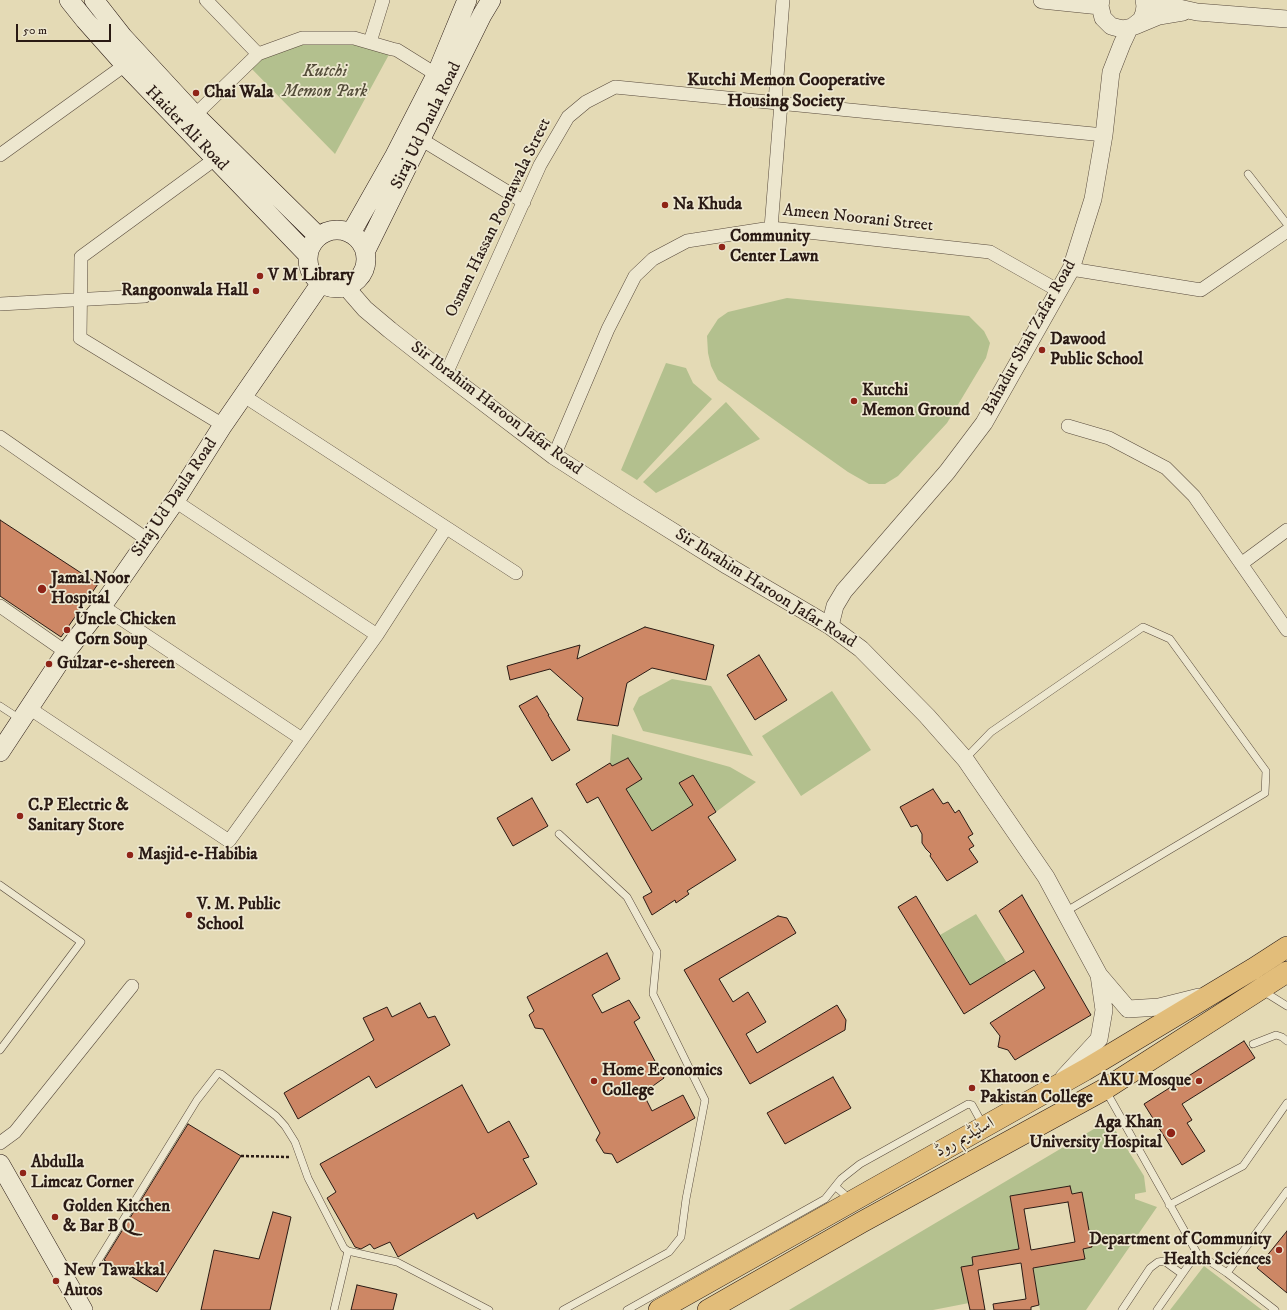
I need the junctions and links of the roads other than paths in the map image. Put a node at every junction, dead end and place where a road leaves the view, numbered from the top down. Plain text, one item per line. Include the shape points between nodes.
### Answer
1 (69, 0) edge
2 (94, 0) edge
3 (206, 0) edge
4 (383, 0) edge
5 (467, 0) edge
6 (491, 0) edge
7 (783, 0) edge
8 (1042, 0) edge
9 (1144, 0) edge
10 (1151, 0) edge
11 (1101, 3) edge
12 (1197, 12) junction
13 (1287, 19) edge
14 (1107, 22) junction
15 (1132, 27) junction
16 (370, 42) junction
17 (258, 54) junction
18 (125, 66) junction
19 (1111, 72) junction
20 (443, 78) junction
21 (778, 102) junction
22 (195, 115) junction
23 (414, 135) junction
24 (1104, 135) junction
25 (0, 155) edge
26 (215, 159) junction
27 (1248, 174) dead end
28 (524, 202) junction
29 (1287, 224) edge
30 (771, 228) junction
31 (1287, 231) edge
32 (351, 233) junction
33 (318, 236) junction
34 (365, 252) junction
35 (308, 255) junction
36 (1071, 269) junction
37 (321, 283) junction
38 (345, 286) junction
39 (1059, 291) junction
40 (145, 296) dead end
41 (80, 300) junction
42 (0, 304) edge
43 (446, 374) junction
44 (244, 396) junction
45 (223, 425) junction
46 (1068, 426) dead end
47 (0, 437) edge
48 (554, 456) junction
49 (175, 501) junction
50 (446, 528) junction
51 (1287, 530) edge
52 (148, 540) junction
53 (1241, 564) junction
54 (516, 573) dead end
55 (0, 606) edge
56 (102, 606) junction
57 (830, 626) junction
58 (1287, 630) edge
59 (377, 635) junction
60 (66, 652) junction
61 (0, 706) edge
62 (25, 714) junction
63 (302, 739) junction
64 (0, 752) edge
65 (965, 759) junction
66 (559, 834) dead end
67 (0, 885) edge
68 (1065, 913) junction
69 (1287, 947) edge
70 (1287, 972) edge
71 (1099, 975) junction
72 (132, 986) dead end
73 (1259, 989) junction
74 (1212, 994) junction
75 (1287, 1006) edge
76 (1287, 1041) edge
77 (1253, 1044) dead end
78 (0, 1049) edge
79 (1054, 1088) junction
80 (1104, 1089) junction
81 (1287, 1103) edge
82 (984, 1127) junction
83 (0, 1143) edge
84 (0, 1164) edge
85 (836, 1187) junction
86 (1287, 1191) edge
87 (852, 1201) junction
88 (1169, 1205) junction
89 (862, 1222) junction
90 (348, 1251) junction
91 (1197, 1253) junction
92 (96, 1264) dead end
93 (1227, 1273) junction
94 (1182, 1274) junction
95 (83, 1310) edge
96 (334, 1310) edge
97 (489, 1310) edge
98 (563, 1310) edge
99 (627, 1310) edge
100 (659, 1310) edge
101 (708, 1310) edge
102 (1122, 1310) edge
103 (1157, 1310) edge
104 (1275, 1310) edge

1 - 18 main road, Haider Ali Road
2 - 22 main road, Haider Ali Road via 123,37
3 - 17 street
4 - 16 street
5 - 20 main road, Siraj Ud Daula Road
6 - 20 main road, Siraj Ud Daula Road
7 - 21 street
8 - 11 street
9 - 15 street, Bahadur Shah Zafar Road via 1141,20
10 - 12 street
11 - 14 street via 1103,18
12 - 13 street
12 - 15 street via 1172,13
14 - 15 street via 1116,28
14 - 19 street
15 - 19 street, Bahadur Shah Zafar Road
16 - 17 street via 354,38 302,38
16 - 20 street via 397,50
17 - 22 street
18 - 25 street
18 - 26 main road, Haider Ali Road
19 - 24 street, Bahadur Shah Zafar Road
20 - 23 main road, Siraj Ud Daula Road
21 - 24 street, Osman Hassan Poonawala Street
21 - 28 street, Osman Hassan Poonawala Street via 615,87 586,102 568,117 540,165
21 - 30 street
22 - 33 main road, Haider Ali Road
23 - 28 street
23 - 32 main road, Siraj Ud Daula Road
23 - 34 main road, Siraj Ud Daula Road via 401,178
24 - 36 street, Bahadur Shah Zafar Road via 1093,199
26 - 35 main road, Haider Ali Road
26 - 41 street via 80,257
27 - 29 lane
28 - 43 street, Osman Hassan Poonawala Street
30 - 39 street, Ameen Noorani Street via 990,252
30 - 48 street, Ameen Noorani Street via 687,241 652,260 635,276 608,329
31 - 36 street via 1201,290
32 - 33 main road via 334,230
32 - 34 main road
33 - 35 main road via 311,245
34 - 38 main road via 364,269 353,282
35 - 37 main road via 310,271
36 - 39 street, Bahadur Shah Zafar Road
37 - 38 main road via 333,287
37 - 44 main road, Siraj Ud Daula Road
38 - 43 street, Sir Ibrahim Haroon Jafar Road via 365,309
39 - 57 street, Bahadur Shah Zafar Road via 984,422 947,472 844,590 835,606
40 - 41 street
41 - 42 street
41 - 45 street via 80,338
43 - 48 street, Sir Ibrahim Haroon Jafar Road
44 - 45 main road, Siraj Ud Daula Road
44 - 50 street
45 - 49 main road, Siraj Ud Daula Road
46 - 53 street via 1109,438 1166,468 1194,496
47 - 52 street
48 - 57 street, Sir Ibrahim Haroon Jafar Road via 728,566
49 - 52 main road, Siraj Ud Daula Road
49 - 59 street
50 - 54 street
50 - 59 street
51 - 53 street
52 - 56 main road, Siraj Ud Daula Road
53 - 58 street
55 - 60 street
56 - 60 main road, Siraj Ud Daula Road
56 - 63 street
57 - 65 street, Sir Ibrahim Haroon Jafar Road via 861,649
59 - 63 street
60 - 62 main road, Siraj Ud Daula Road
61 - 62 lane
62 - 63 street via 229,841
62 - 64 main road, Siraj Ud Daula Road
65 - 68 street, Sir Ibrahim Haroon Jafar Road via 1046,877
65 - 68 lane via 991,732 1143,627 1170,639 1266,771 1265,793
66 - 98 lane via 627,897 657,952 653,994 705,1100 681,1237 668,1252
67 - 78 lane via 81,942
68 - 71 street, Sir Ibrahim Haroon Jafar Road
69 - 74 main road, اسٹیڈیم روڈ
70 - 73 main road, اسٹیڈیم روڈ
71 - 74 street via 1128,1009 1159,1007
71 - 79 street via 1104,1010 1099,1039
72 - 83 street via 15,1132
73 - 75 lane
73 - 80 main road, اسٹیڈیم روڈ
74 - 79 main road, اسٹیڈیم روڈ
76 - 77 lane via 1276,1035
79 - 82 main road, اسٹیڈیم روڈ
80 - 88 lane
80 - 89 main road, اسٹیڈیم روڈ
81 - 88 lane via 1243,1166
82 - 85 lane via 972,1105 968,1104 860,1164
82 - 87 main road, اسٹیڈیم روڈ
84 - 95 main road
85 - 87 lane
85 - 99 lane via 825,1199
86 - 93 lane
87 - 89 main road
87 - 100 main road, اسٹیڈیم روڈ
88 - 91 lane
89 - 101 main road, اسٹیڈیم روڈ
90 - 92 lane via 344,1248 313,1186 295,1142 285,1126 276,1116 218,1073 197,1100
90 - 96 lane
90 - 97 lane via 397,1262
91 - 93 lane
91 - 94 lane
93 - 104 lane
94 - 102 lane via 1164,1261 1158,1262 1150,1268
94 - 103 lane

